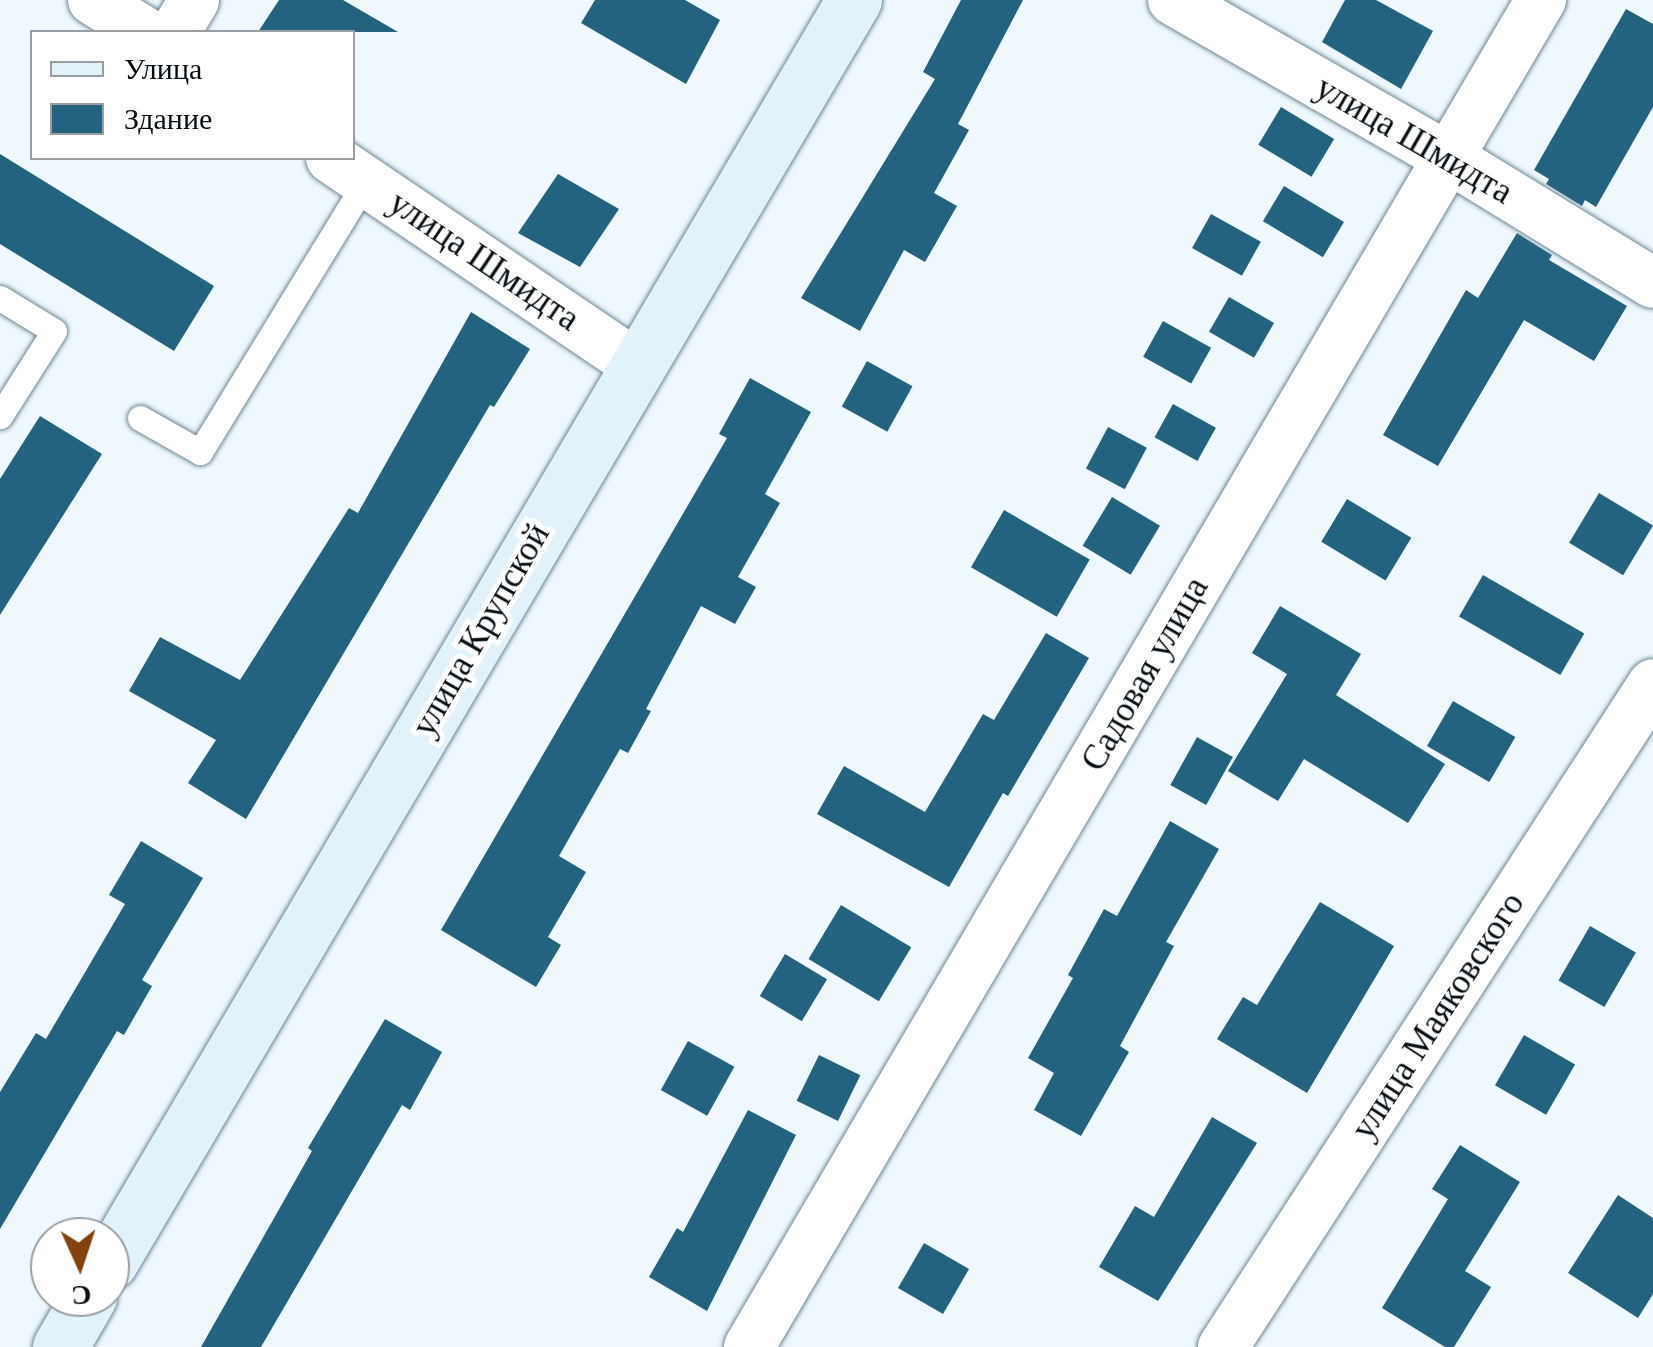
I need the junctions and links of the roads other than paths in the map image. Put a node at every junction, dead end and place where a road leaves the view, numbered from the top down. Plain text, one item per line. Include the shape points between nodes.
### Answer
1 (93, 0) edge
2 (194, 0) edge
3 (854, 0) edge
4 (1173, 0) edge
5 (1541, 0) edge
6 (142, 30) edge
7 (176, 30) edge
8 (1449, 158) junction
9 (349, 170) edge
10 (1653, 283) edge
11 (0, 298) edge
12 (637, 365) junction
13 (0, 416) edge
14 (140, 418) dead end
15 (1653, 684) edge
16 (130, 1228) edge
17 (78, 1317) edge
18 (60, 1347) edge
19 (749, 1347) edge
20 (1223, 1347) edge

1 - 6 street
2 - 7 street
3 - 12 main road, улица Крупской
4 - 8 street, улица Шмидта
5 - 8 street, Садовая улица
8 - 10 street, улица Шмидта
8 - 19 street, Садовая улица
9 - 12 street, улица Шмидта
9 - 14 lane via 200,452
11 - 13 lane via 54,331
12 - 16 main road, улица Крупской
15 - 20 street, улица Маяковского
17 - 18 main road

